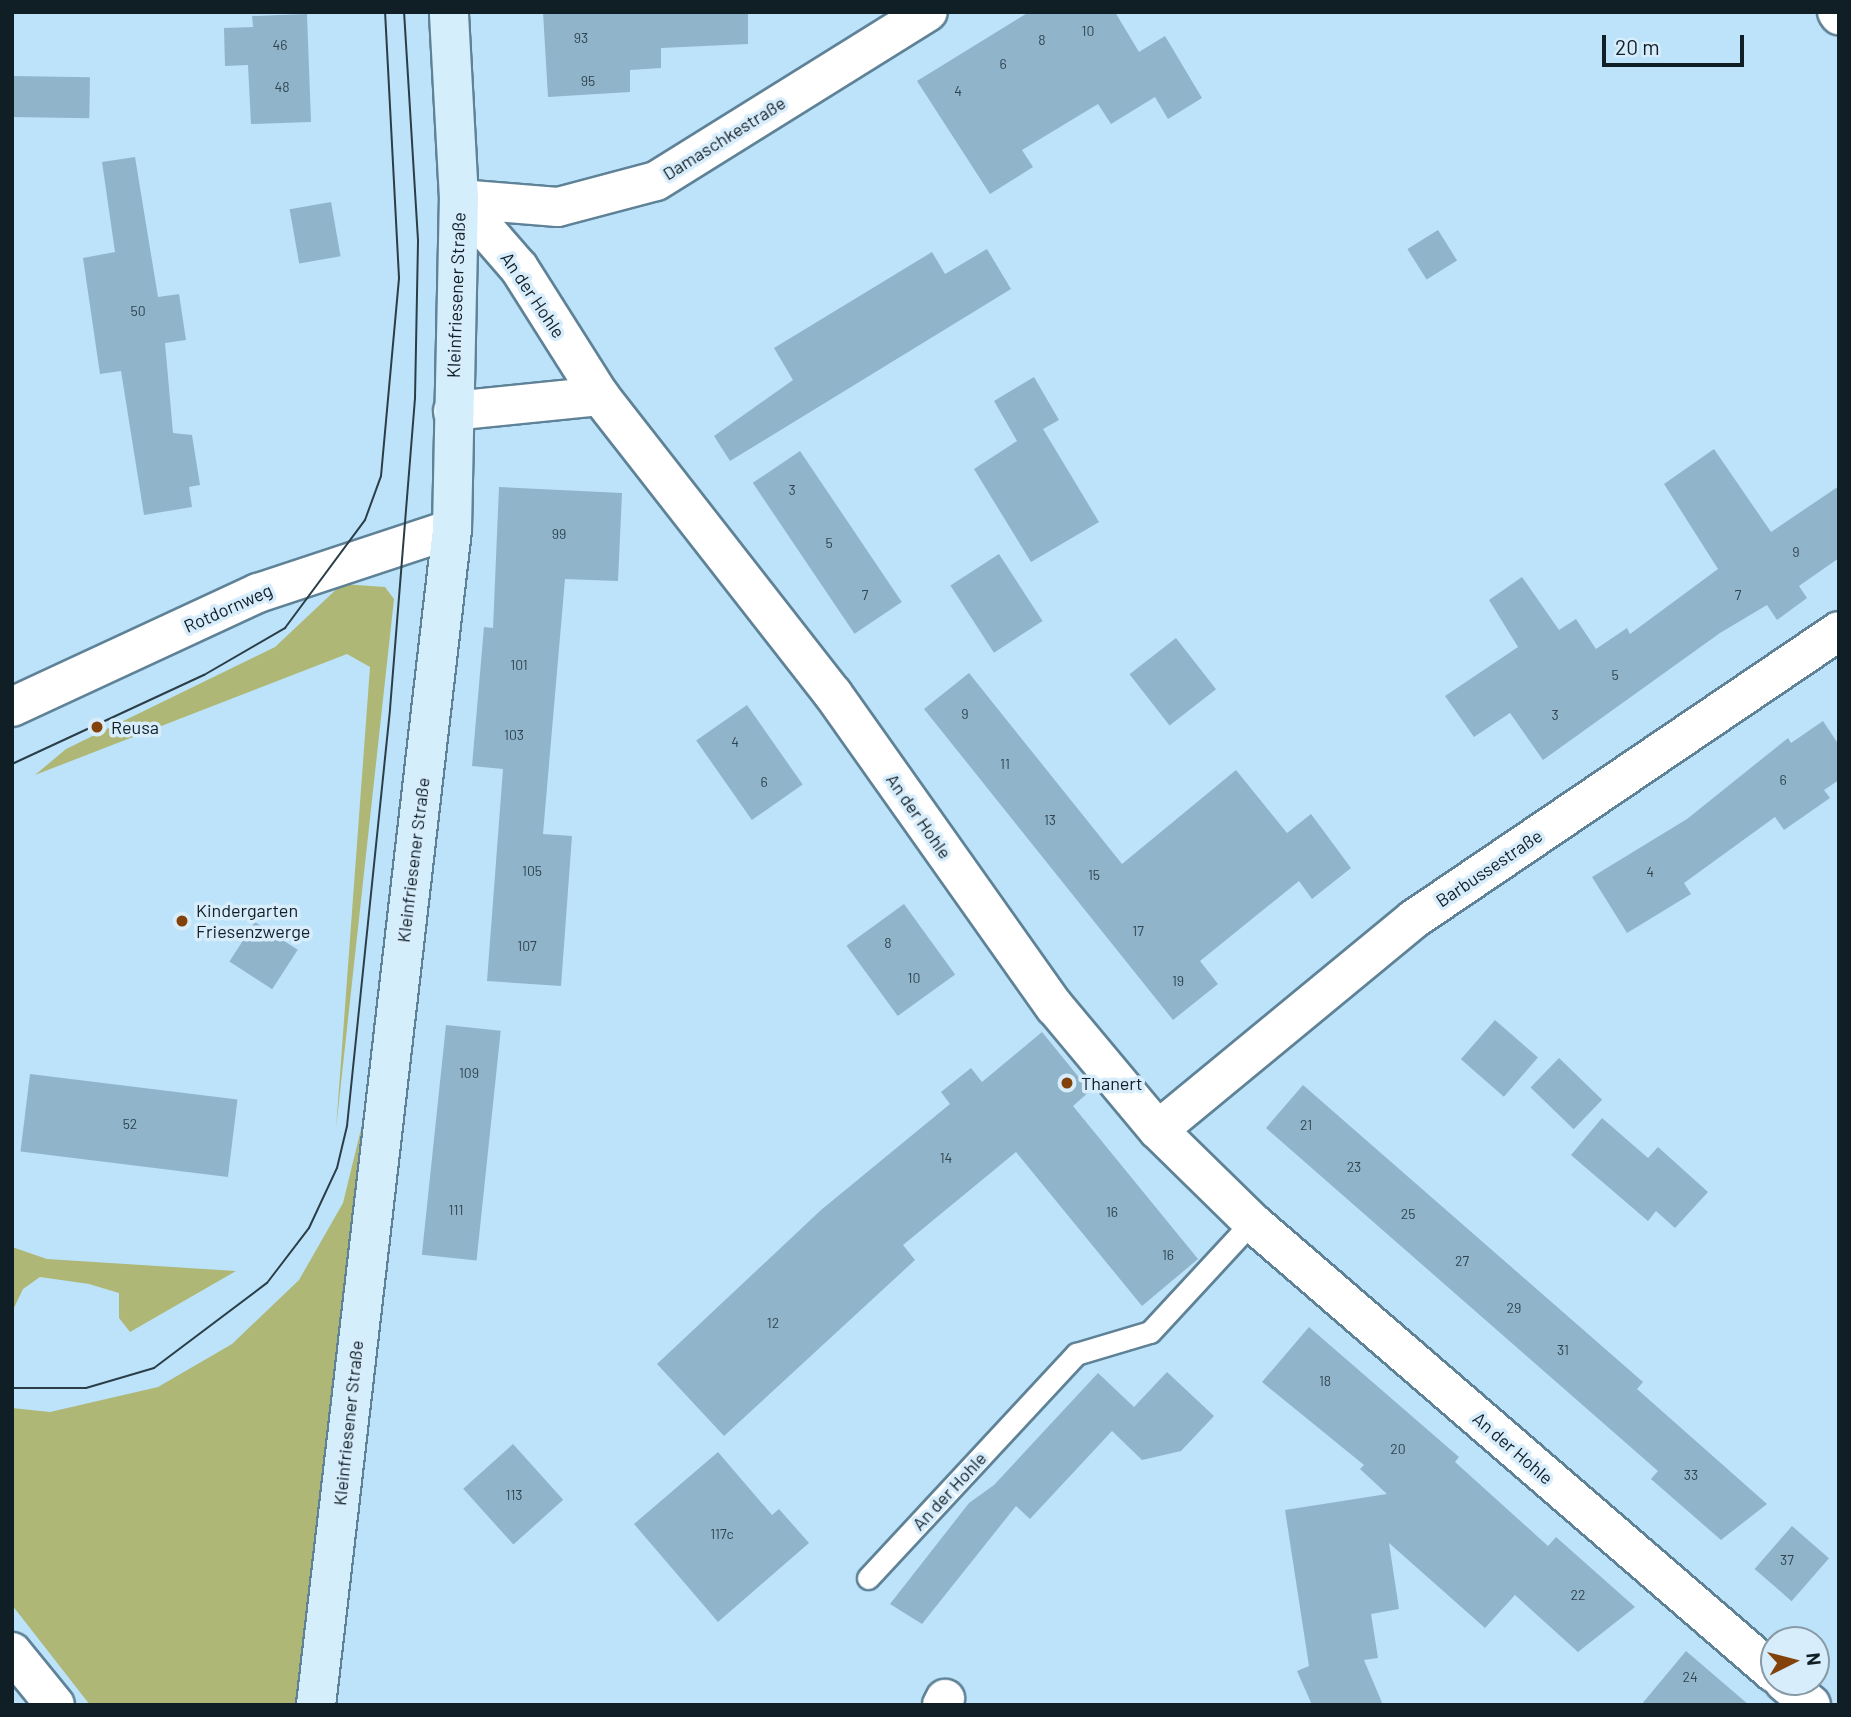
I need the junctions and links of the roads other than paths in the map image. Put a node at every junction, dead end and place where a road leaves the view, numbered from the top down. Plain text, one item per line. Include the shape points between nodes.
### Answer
1 (449, 12) edge
2 (928, 12) edge
3 (459, 199) junction
4 (600, 396) junction
5 (453, 411) junction
6 (452, 529) junction
7 (1839, 631) edge
8 (12, 707) edge
9 (1158, 1130) junction
10 (1252, 1222) junction
11 (868, 1578) dead end
12 (12, 1651) edge
13 (1760, 1661) edge
14 (1839, 1694) edge
15 (55, 1705) edge
16 (316, 1705) edge
17 (1823, 1705) edge

1 - 3 street, Kleinfriesener Straße
2 - 3 street, Damaschkestraße via 656,181 558,207
3 - 4 street, An der Hohle via 519,268
3 - 5 street, Kleinfriesener Straße
4 - 5 street
4 - 9 street, An der Hohle via 833,694 1055,1007
5 - 6 street, Kleinfriesener Straße
6 - 8 street, Rotdornweg via 258,593
6 - 16 street, Kleinfriesener Straße
7 - 9 street, Barbussestraße via 1414,919
9 - 10 street, An der Hohle
10 - 11 lane, An der Hohle via 1150,1332 1076,1354
10 - 13 street, An der Hohle
12 - 15 street
14 - 17 street

